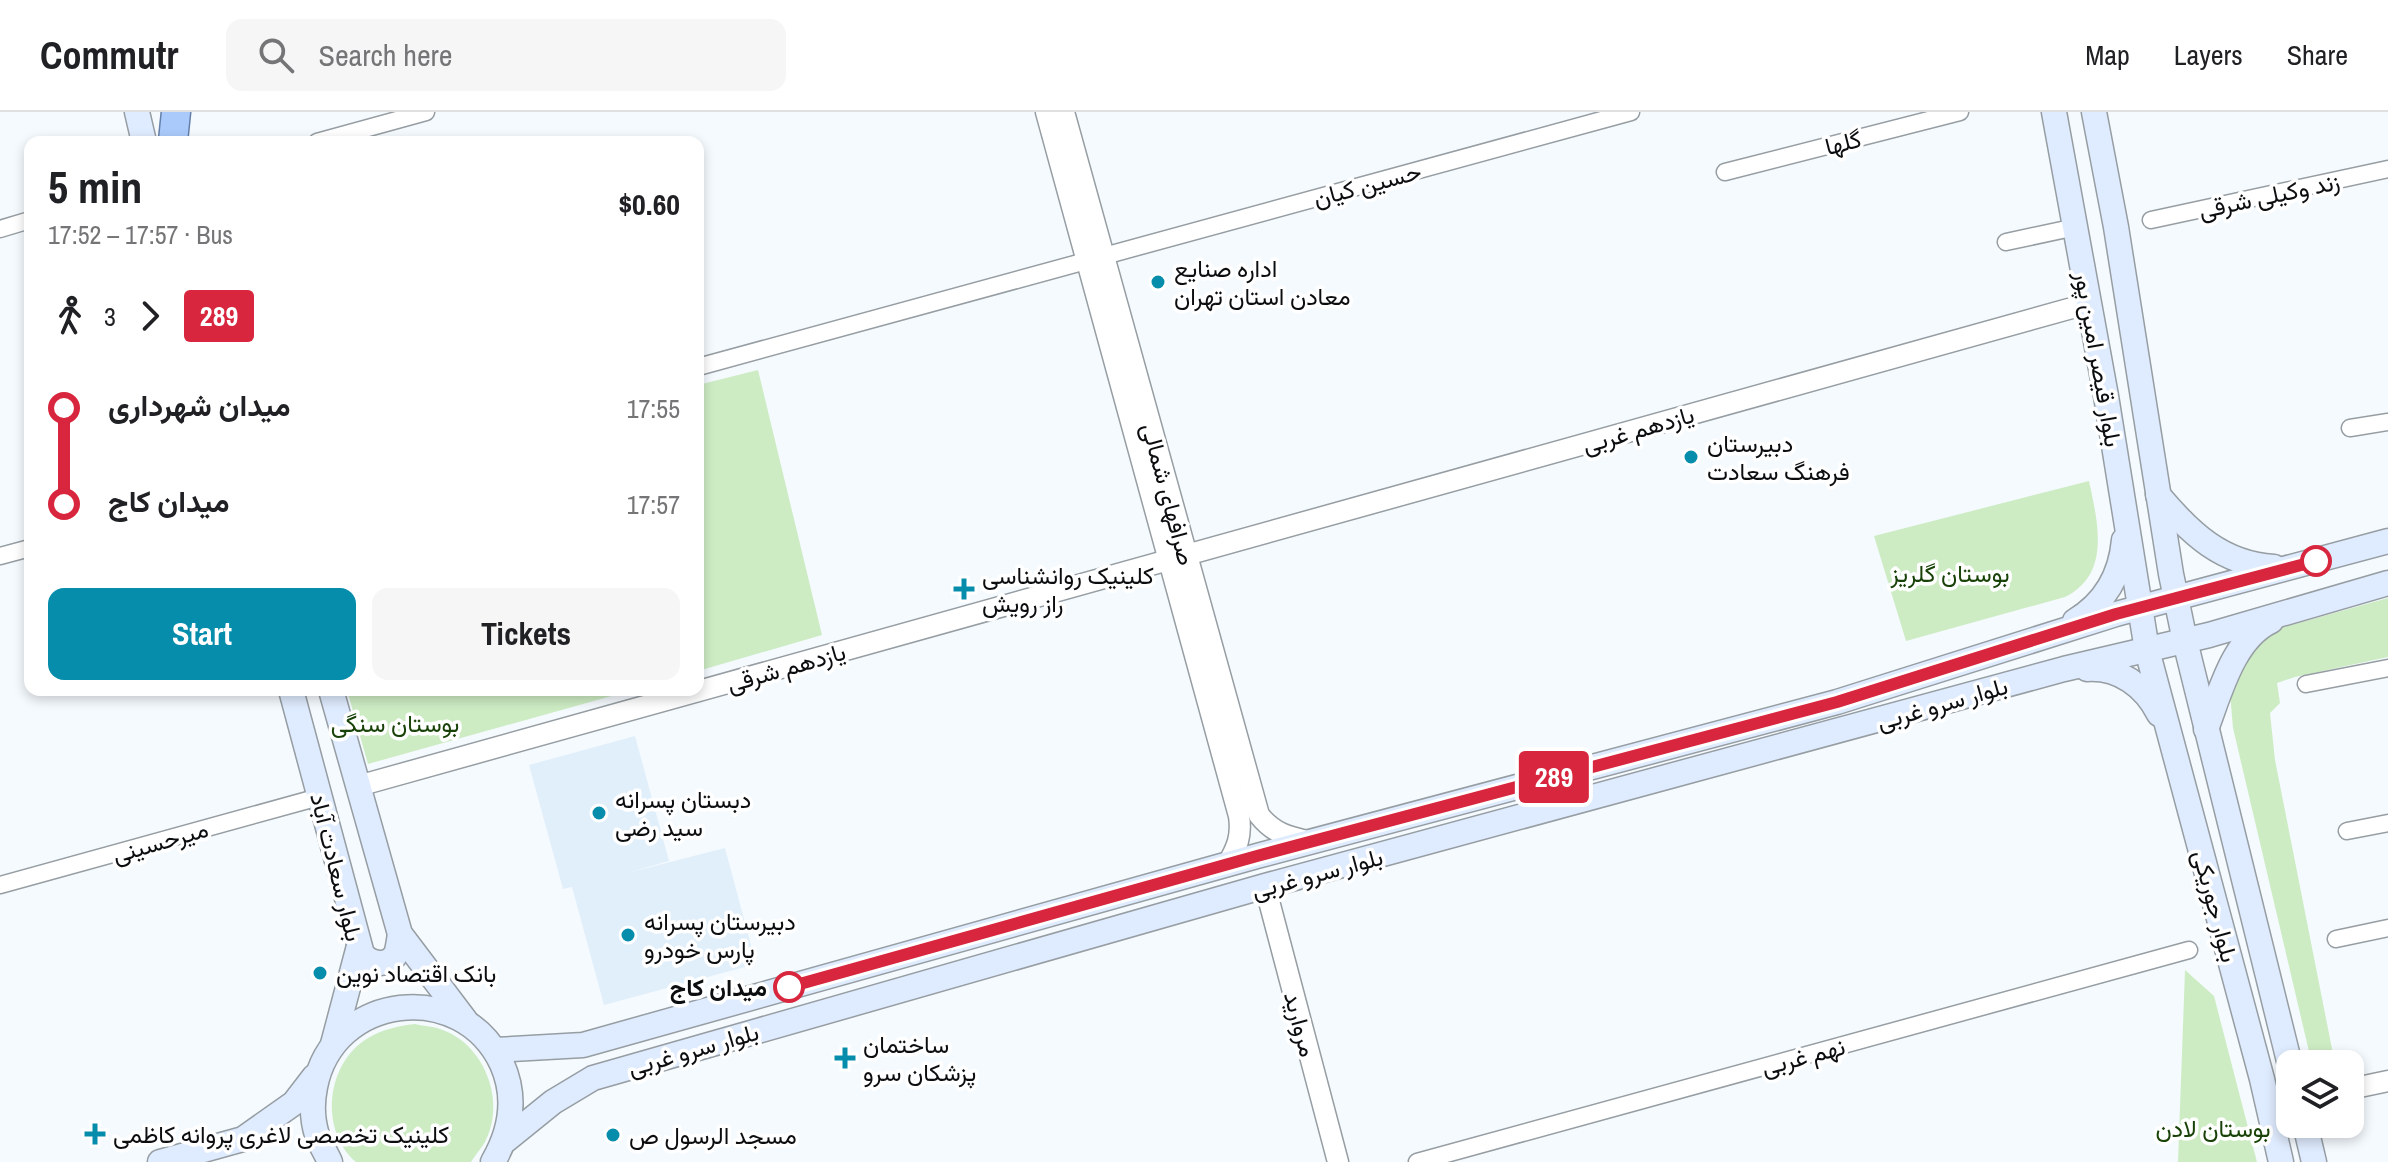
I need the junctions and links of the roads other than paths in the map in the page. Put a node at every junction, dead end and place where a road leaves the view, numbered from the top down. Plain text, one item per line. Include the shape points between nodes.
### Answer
1 (137, 112) edge
2 (165, 112) edge
3 (176, 112) edge
4 (426, 112) edge
5 (1046, 112) edge
6 (1064, 112) edge
7 (1631, 112) edge
8 (1960, 112) edge
9 (2054, 112) edge
10 (2094, 112) edge
11 (143, 136) edge
12 (172, 136) edge
13 (174, 136) edge
14 (339, 136) edge
15 (2388, 169) edge
16 (1725, 172) dead end
17 (2151, 220) dead end
18 (24, 222) edge
19 (2076, 227) junction
20 (0, 229) edge
21 (2006, 242) dead end
22 (1095, 258) junction
23 (2090, 303) junction
24 (704, 365) edge
25 (2144, 392) junction
26 (2106, 396) junction
27 (2388, 422) edge
28 (2350, 428) dead end
29 (2158, 495) junction
30 (2126, 513) junction
31 (2379, 544) edge
32 (24, 550) edge
33 (0, 556) edge
34 (1178, 557) junction
35 (2288, 568) junction
36 (2384, 584) edge
37 (2176, 599) junction
38 (2139, 608) junction
39 (2293, 610) junction
40 (2051, 635) junction
41 (2185, 641) junction
42 (2147, 650) junction
43 (1958, 665) junction
44 (2388, 668) edge
45 (2064, 669) junction
46 (2306, 684) dead end
47 (704, 689) edge
48 (293, 696) edge
49 (333, 696) edge
50 (680, 696) edge
51 (1967, 696) junction
52 (2206, 729) junction
53 (2170, 736) junction
54 (358, 786) junction
55 (319, 797) junction
56 (2388, 823) edge
57 (2347, 831) dead end
58 (1312, 842) junction
59 (1227, 865) junction
60 (0, 885) edge
61 (1265, 886) junction
62 (2388, 928) edge
63 (400, 934) junction
64 (2336, 939) dead end
65 (359, 946) junction
66 (2189, 950) dead end
67 (467, 1024) junction
68 (333, 1044) junction
69 (495, 1050) junction
70 (2286, 1050) edge
71 (318, 1072) junction
72 (2388, 1081) edge
73 (2364, 1086) edge
74 (2308, 1138) edge
75 (506, 1140) junction
76 (160, 1162) edge
77 (330, 1162) edge
78 (493, 1162) edge
79 (1338, 1162) edge
80 (1417, 1162) edge
81 (2281, 1162) edge
82 (2314, 1162) edge

1 - 11 main road
2 - 12 main road
3 - 13 highway
4 - 14 street
5 - 22 street, صرافهای شمالی
6 - 22 street, صرافهای شمالی
7 - 22 street, حسین کیان
8 - 16 street, گلها
9 - 19 main road, بلوار قیصر امین پور
10 - 25 main road, بلوار قیصر امین پور
15 - 17 street, زند وکیلی شرقی
18 - 20 street
19 - 21 street
19 - 23 main road, بلوار قیصر امین پور
22 - 24 street, حسین کیان
22 - 34 street, صرافهای شمالی
23 - 26 main road, بلوار قیصر امین پور
23 - 34 street, یازدهم غربی
25 - 26 main road via 2141,421 2134,425 2122,424
25 - 29 main road, بلوار قیصر امین پور
26 - 30 main road, بلوار قیصر امین پور
27 - 28 street
29 - 35 main road via 2215,551 2257,567
29 - 37 main road, بلوار قیصر امین پور
30 - 38 main road, بلوار قیصر امین پور
30 - 40 main road via 2122,559 2111,587 2091,612
31 - 35 main road
31 - 36 main road via 2345,570 2357,584
32 - 33 street
34 - 47 street, یازدهم شرقی
34 - 58 street, صرافهای شمالی via 1259,815 1269,829
34 - 59 street, صرافهای شمالی via 1242,832
35 - 37 main road
36 - 39 main road
37 - 38 main road, بلوار سرو غربی
37 - 41 main road, بلوار قیصر امین پور
38 - 40 main road, بلوار سرو غربی
38 - 42 main road, بلوار قیصر امین پور
39 - 41 main road
39 - 52 main road via 2260,626 2245,645 2232,663
40 - 43 main road, بلوار سرو غربی
41 - 42 main road, بلوار سرو غربی
41 - 52 main road, بلوار جوریکی
42 - 45 main road, بلوار سرو غربی
42 - 53 main road, بلوار جوریکی
43 - 51 main road via 1935,683 1935,690 1939,695
43 - 58 main road, بلوار سرو غربی
44 - 46 street
45 - 51 main road, بلوار سرو غربی
45 - 53 main road via 2097,668 2135,682
48 - 55 main road, بلوار سعادت آباد
49 - 54 main road, بلوار سعادت آباد
50 - 54 street, یازدهم شرقی
51 - 61 main road, بلوار سرو غربی
52 - 70 main road, بلوار جوریکی
53 - 81 main road, بلوار جوریکی
54 - 63 main road, بلوار سعادت آباد
55 - 60 street, میرحسینی
55 - 65 main road, بلوار سعادت آباد
56 - 57 street
58 - 59 main road, بلوار سرو غربی
59 - 69 main road, بلوار سرو غربی via 583,1045
61 - 75 main road, بلوار سرو غربی via 593,1078
61 - 79 street, مروارید
62 - 64 street
63 - 65 main road via 396,955 389,961 367,961
63 - 67 main road, بلوار سعادت آباد
65 - 68 main road, بلوار سعادت آباد
66 - 80 street, نهم غربی
67 - 68 main road via 447,1012 416,1006 385,1010 356,1023
67 - 69 main road
68 - 71 main road
69 - 75 main road via 508,1079 512,1110
71 - 76 main road via 294,1103 243,1139
71 - 77 main road via 312,1103 316,1133
72 - 73 street
74 - 82 main road
75 - 78 main road

